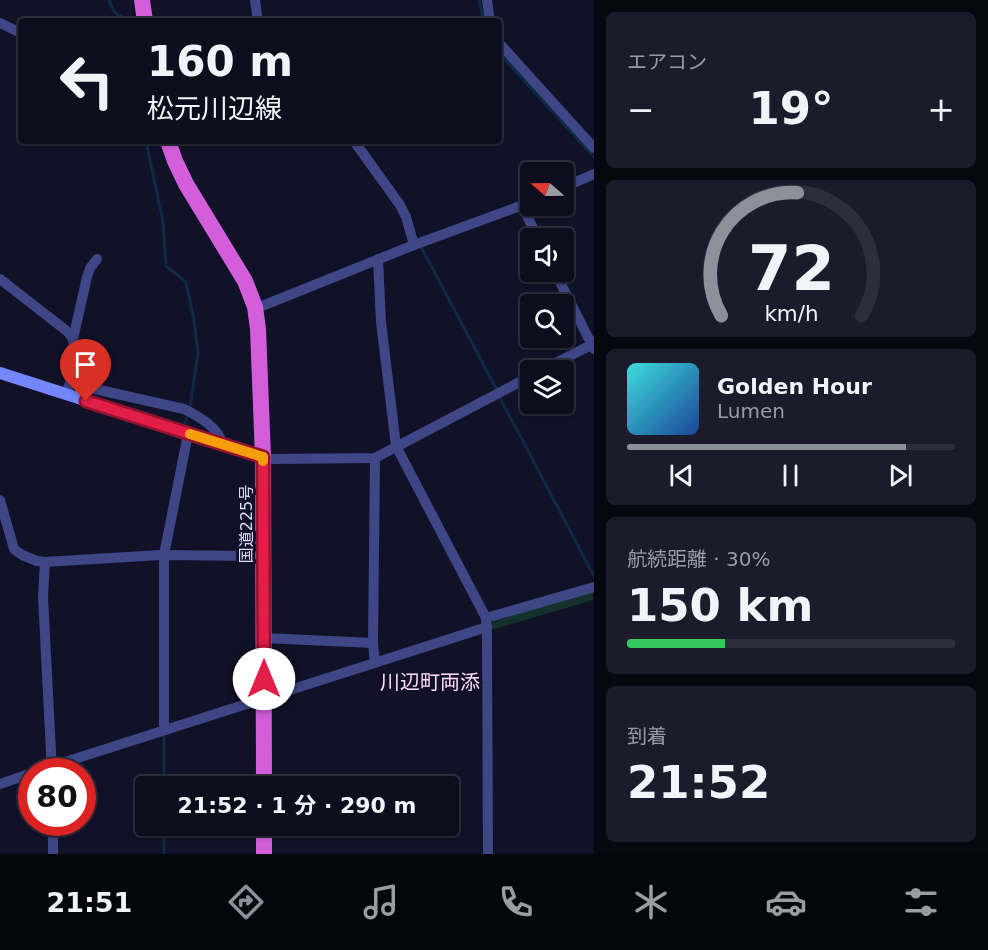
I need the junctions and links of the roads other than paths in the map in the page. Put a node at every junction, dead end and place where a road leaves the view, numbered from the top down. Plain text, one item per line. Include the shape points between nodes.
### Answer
1 (142, 0) edge
2 (255, 0) edge
3 (487, 0) edge
4 (145, 18) edge
5 (258, 18) edge
6 (490, 18) edge
7 (0, 23) edge
8 (18, 32) edge
9 (502, 46) edge
10 (169, 144) edge
11 (356, 144) edge
12 (594, 148) edge
13 (594, 174) edge
14 (574, 183) edge
15 (520, 206) edge
16 (418, 244) junction
17 (97, 259) dead end
18 (378, 259) junction
19 (0, 279) edge
20 (560, 282) edge
21 (255, 307) junction
22 (73, 339) junction
23 (592, 347) edge
24 (564, 360) edge
25 (0, 372) edge
26 (75, 378) junction
27 (520, 382) edge
28 (66, 394) junction
29 (188, 434) junction
30 (222, 444) junction
31 (396, 446) junction
32 (263, 457) junction
33 (375, 458) junction
34 (0, 500) edge
35 (162, 555) junction
36 (264, 556) junction
37 (45, 562) junction
38 (594, 587) edge
39 (486, 622) junction
40 (264, 639) junction
41 (373, 643) junction
42 (375, 663) junction
43 (264, 699) junction
44 (166, 730) junction
45 (51, 758) edge
46 (82, 758) edge
47 (264, 776) edge
48 (18, 778) edge
49 (0, 784) edge
50 (53, 836) edge
51 (264, 836) edge
52 (53, 854) edge
53 (264, 854) edge
54 (488, 854) edge

1 - 4 highway
2 - 5 street
3 - 6 street
7 - 8 street
9 - 12 street
10 - 21 highway, 国道225号 via 186,184 245,280
11 - 16 street via 400,205
13 - 14 street
15 - 16 street
16 - 18 street
17 - 22 street via 87,277
18 - 21 street
18 - 31 street via 381,322
19 - 22 street
20 - 23 street
21 - 32 highway, 国道225号
22 - 26 street
23 - 24 street
25 - 28 main road
26 - 28 street
26 - 30 street via 86,387 195,414 214,429
27 - 31 street
28 - 29 main road
29 - 30 main road
29 - 35 street
30 - 32 main road
31 - 33 street
31 - 39 street
32 - 33 street
32 - 36 highway, 国道225号
33 - 41 street
34 - 37 street via 14,549
35 - 36 street
35 - 37 street
35 - 44 street
36 - 40 highway, 国道225号
37 - 45 street via 43,597
38 - 39 street
39 - 42 street
39 - 54 street
40 - 41 street
40 - 43 highway, 国道225号
41 - 42 street
42 - 43 street
43 - 44 street
43 - 47 highway, 国道225号
44 - 46 street
48 - 49 street
50 - 52 street
51 - 53 highway

